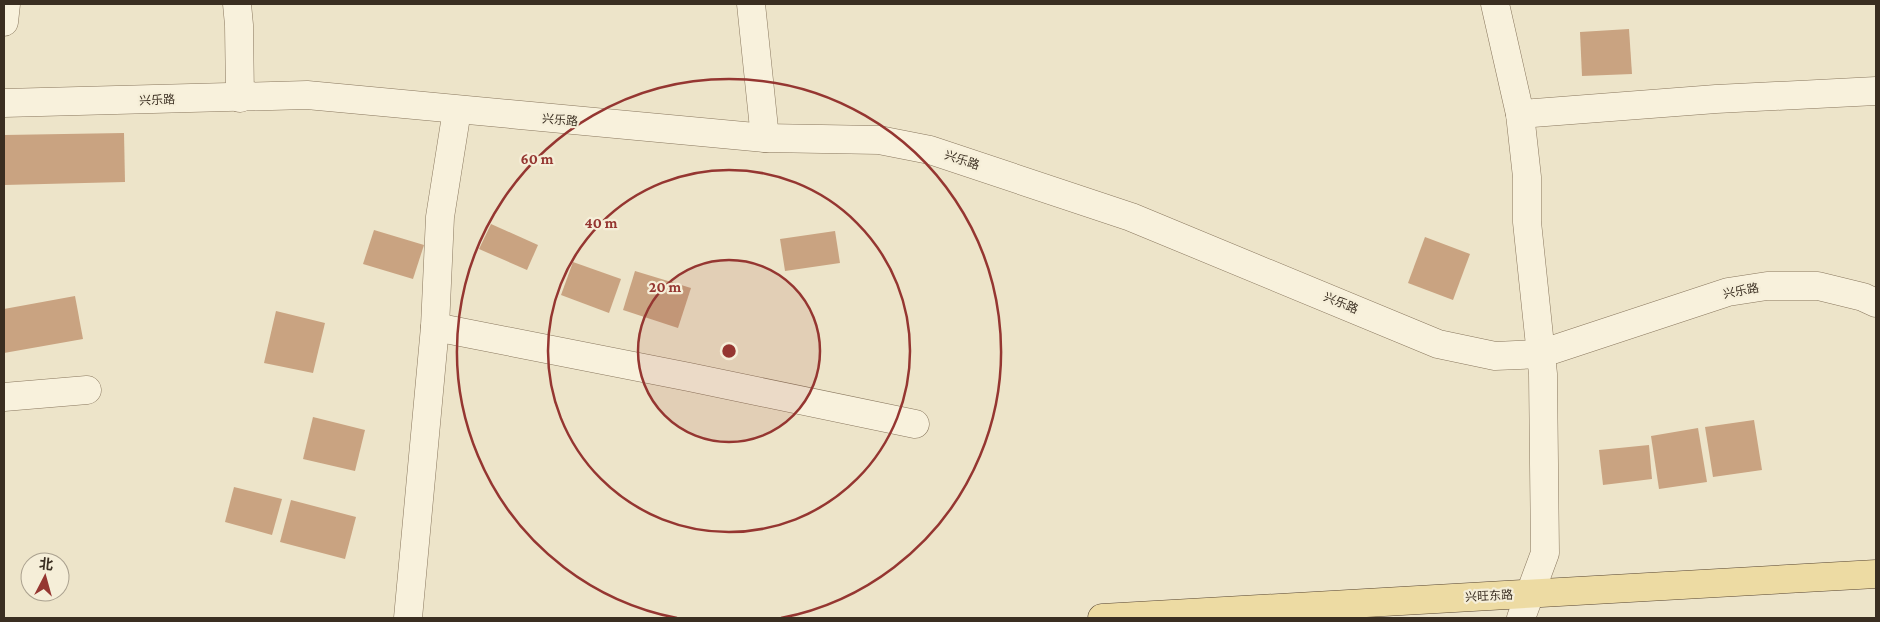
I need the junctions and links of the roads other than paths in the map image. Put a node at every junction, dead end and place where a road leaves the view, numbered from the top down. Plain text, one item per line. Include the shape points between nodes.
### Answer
1 (6, 4) edge
2 (237, 4) edge
3 (751, 4) edge
4 (1495, 4) edge
5 (4, 22) edge
6 (1876, 91) edge
7 (240, 98) junction
8 (4, 103) edge
9 (457, 110) junction
10 (1520, 114) junction
11 (764, 138) junction
12 (1876, 303) edge
13 (435, 327) junction
14 (1540, 354) junction
15 (87, 390) dead end
16 (4, 398) edge
17 (915, 424) dead end
18 (1876, 574) edge
19 (1526, 606) edge
20 (408, 618) edge
21 (1102, 618) edge

1 - 5 street
2 - 7 street
3 - 11 street
4 - 10 street
6 - 10 street
7 - 8 street, 兴乐路
7 - 9 street, 兴乐路 via 307,95
9 - 11 street, 兴乐路
9 - 13 street via 440,217
10 - 14 street
11 - 14 street, 兴乐路 via 879,140 930,150 1131,217 1438,344 1495,356
12 - 14 street, 兴乐路 via 1818,286 1767,286 1728,292
13 - 17 street
13 - 20 street
14 - 19 street via 1545,553
15 - 16 street
18 - 19 main road, 兴旺东路
19 - 21 main road, 兴旺东路

